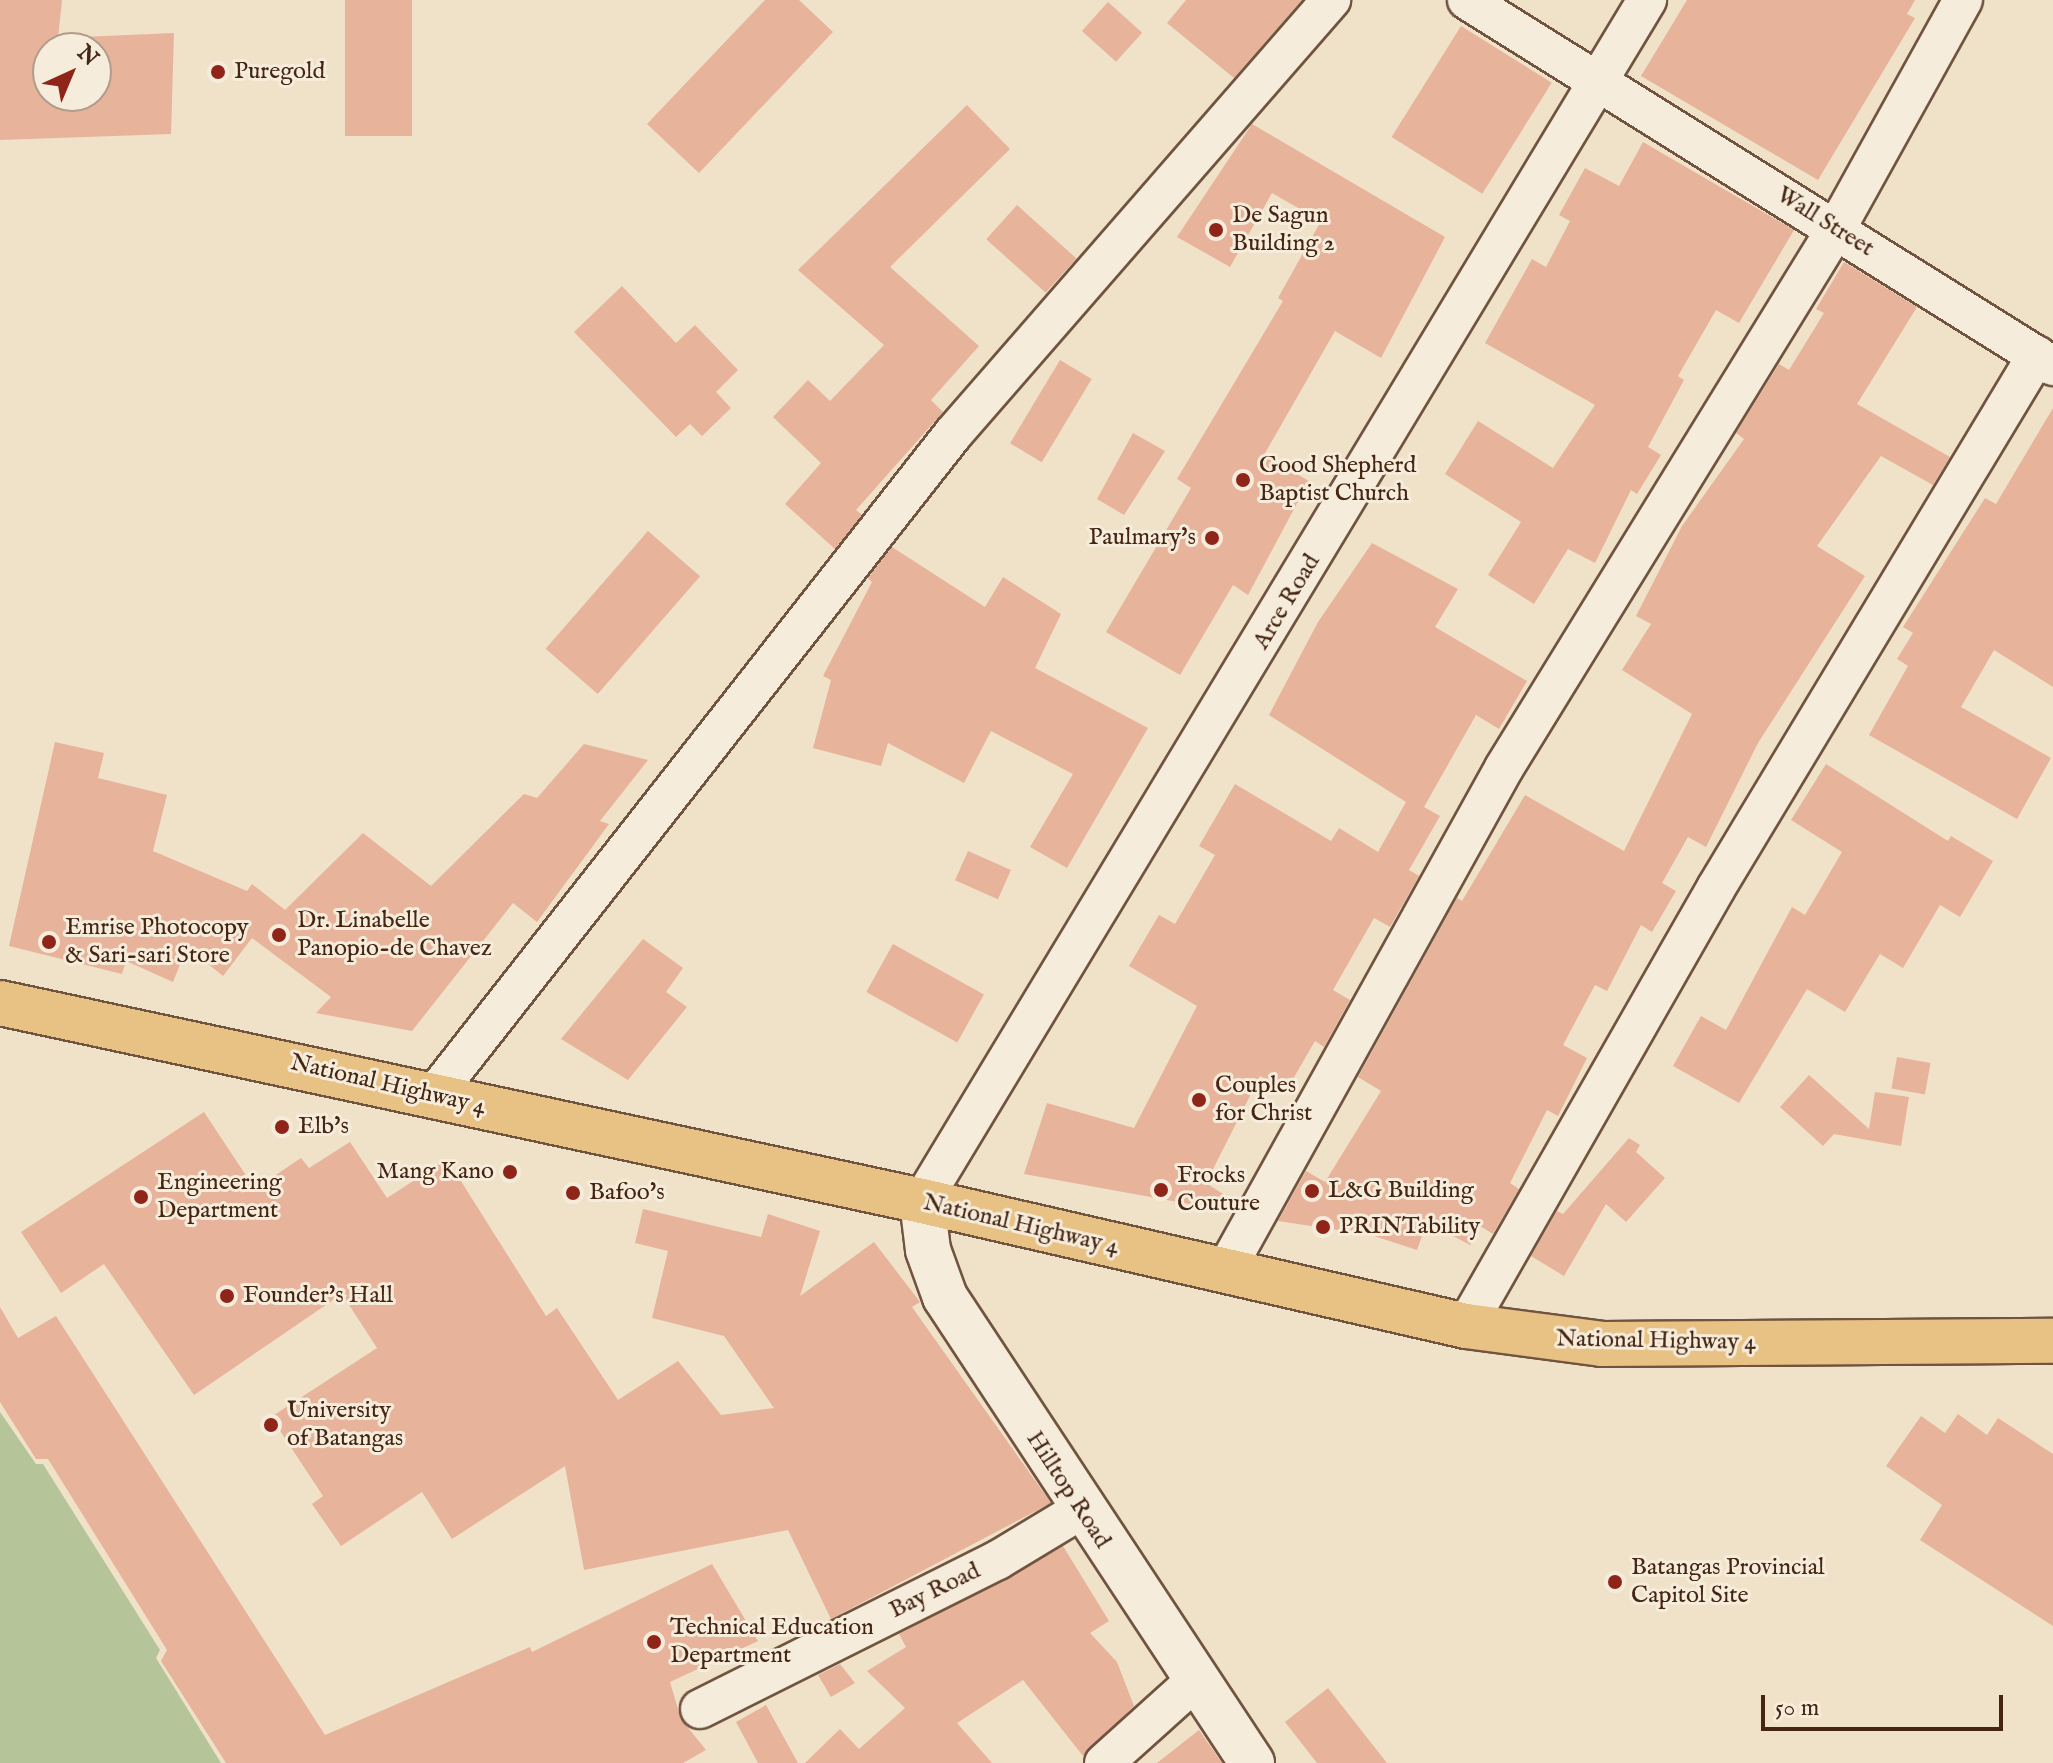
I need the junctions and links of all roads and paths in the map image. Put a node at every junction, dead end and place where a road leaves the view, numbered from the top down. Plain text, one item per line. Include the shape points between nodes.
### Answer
1 (1331, 0) edge
2 (1467, 0) edge
3 (1647, 0) edge
4 (1963, 0) edge
5 (1598, 78) junction
6 (1836, 229) junction
7 (2045, 360) edge
8 (0, 1003) edge
9 (434, 1095) junction
10 (922, 1201) junction
11 (1224, 1273) junction
12 (1466, 1326) junction
13 (2053, 1341) edge
14 (1081, 1510) junction
15 (1194, 1682) junction
16 (700, 1709) dead end
17 (1104, 1763) edge
18 (1252, 1763) edge

1 - 9 street via 953,434
2 - 5 street, Wall Street
3 - 5 street, Arce Road
4 - 6 street
5 - 6 street, Wall Street
5 - 10 street, Arce Road via 1278,619
6 - 7 street, Wall Street
6 - 11 street via 1504,768
7 - 12 street via 1716,888
8 - 9 main road, National Highway 4
9 - 10 main road, National Highway 4
10 - 11 main road, National Highway 4
10 - 14 street, Hilltop Road via 928,1250 945,1297
11 - 12 main road, National Highway 4
12 - 13 main road, National Highway 4 via 1602,1344
14 - 15 street, Hilltop Road
14 - 16 street, Bay Road via 998,1560
15 - 17 street
15 - 18 street, Hilltop Road

